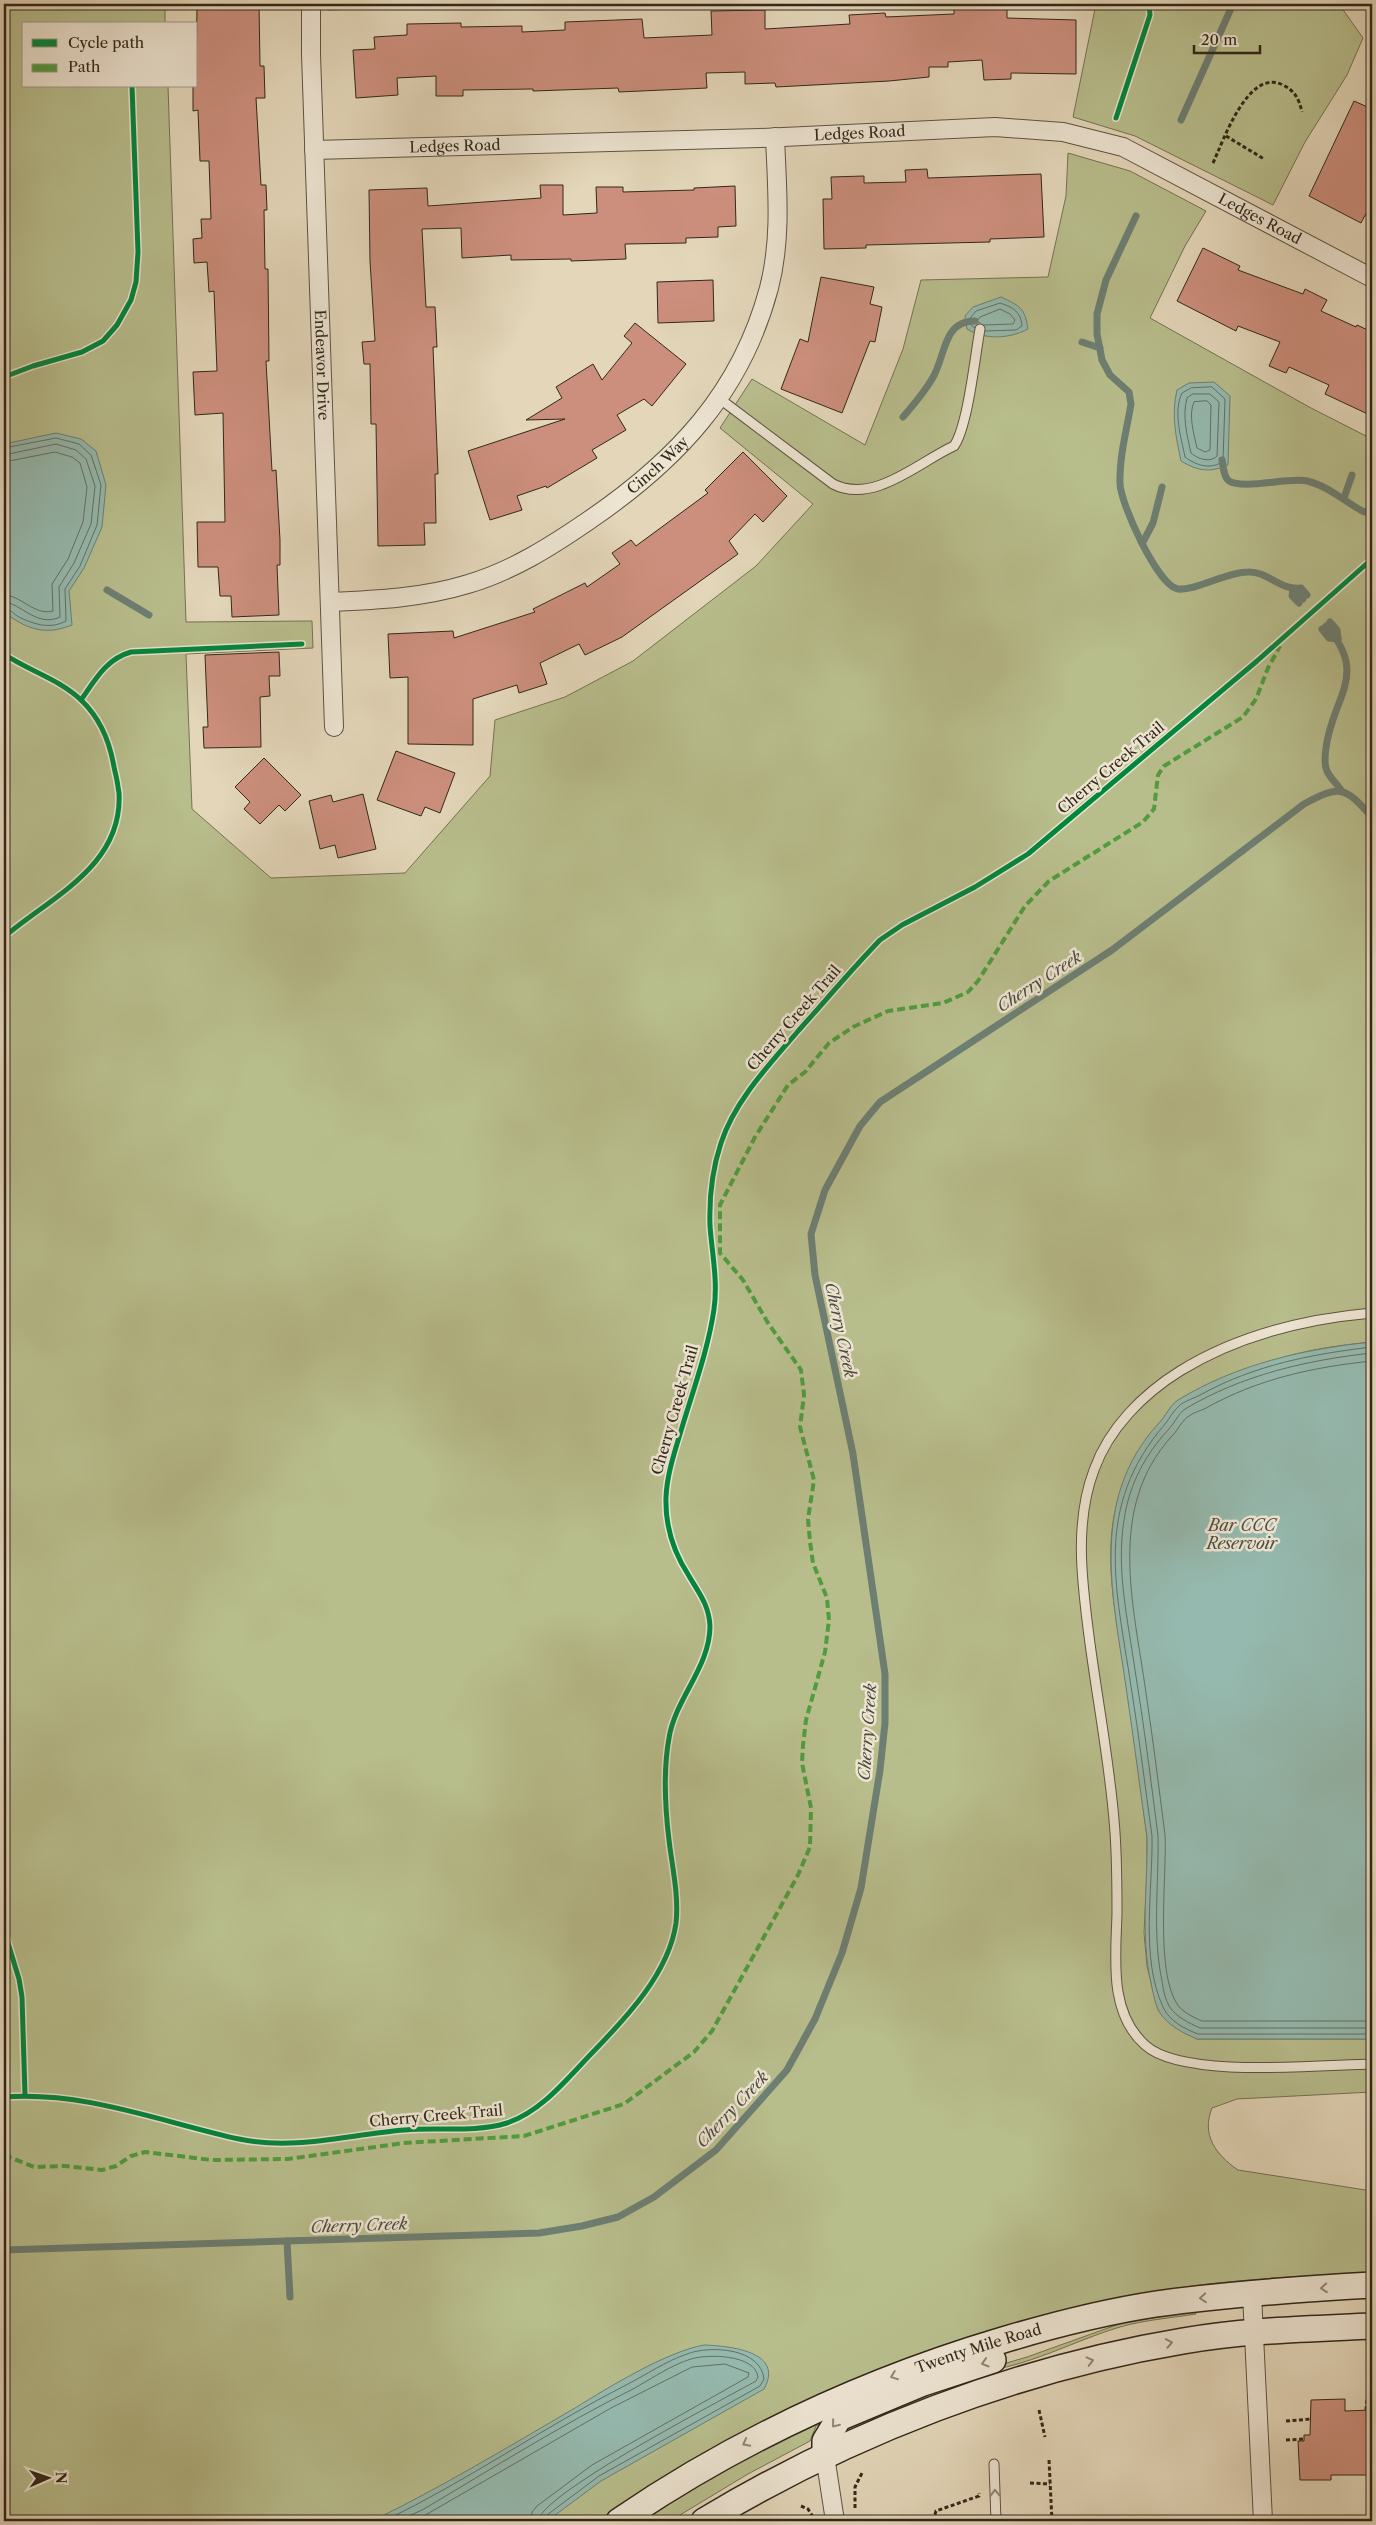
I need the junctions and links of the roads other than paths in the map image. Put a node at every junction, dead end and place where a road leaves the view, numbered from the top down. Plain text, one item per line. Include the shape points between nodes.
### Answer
1 (311, 4) edge
2 (775, 137) junction
3 (314, 150) junction
4 (1372, 278) edge
5 (980, 329) dead end
6 (720, 399) junction
7 (330, 602) junction
8 (334, 727) dead end
9 (1372, 1313) edge
10 (1372, 2064) edge
11 (1372, 2285) edge
12 (1252, 2294) junction
13 (1372, 2326) edge
14 (1038, 2329) junction
15 (1254, 2333) junction
16 (825, 2456) junction
17 (994, 2464) dead end
18 (619, 2521) edge
19 (704, 2521) edge
20 (835, 2521) edge
21 (996, 2521) edge
22 (1262, 2521) edge

1 - 3 street, Endeavor Drive
2 - 3 street, Ledges Road
2 - 4 street, Ledges Road via 995,127 1081,135 1123,147
2 - 6 street, Cinch Way via 778,231 769,288 751,342
3 - 7 street, Endeavor Drive
5 - 6 lane via 958,441 893,480 874,486 849,489 834,484
6 - 7 street, Cinch Way via 686,441 641,482 586,523 527,560 488,578 423,595
7 - 8 street, Endeavor Drive
9 - 10 lane via 1321,1319 1248,1338 1209,1354 1157,1386 1114,1432 1094,1468 1085,1501 1082,1550 1086,1611 1114,1818 1117,1983 1132,2030 1158,2054 1194,2063 1239,2067
11 -> 12 main road, Twenty Mile Road
12 -> 14 main road, Twenty Mile Road via 1155,2304
12 - 15 street
13 - 15 main road
14 -> 16 main road via 1019,2353 924,2383 839,2418 825,2441
14 -> 18 main road, Twenty Mile Road via 935,2361 812,2411 717,2459
16 -> 15 main road via 918,2415 995,2388 1121,2353 1185,2340
15 - 22 street
16 - 19 main road
16 - 20 street
21 -> 17 lane

